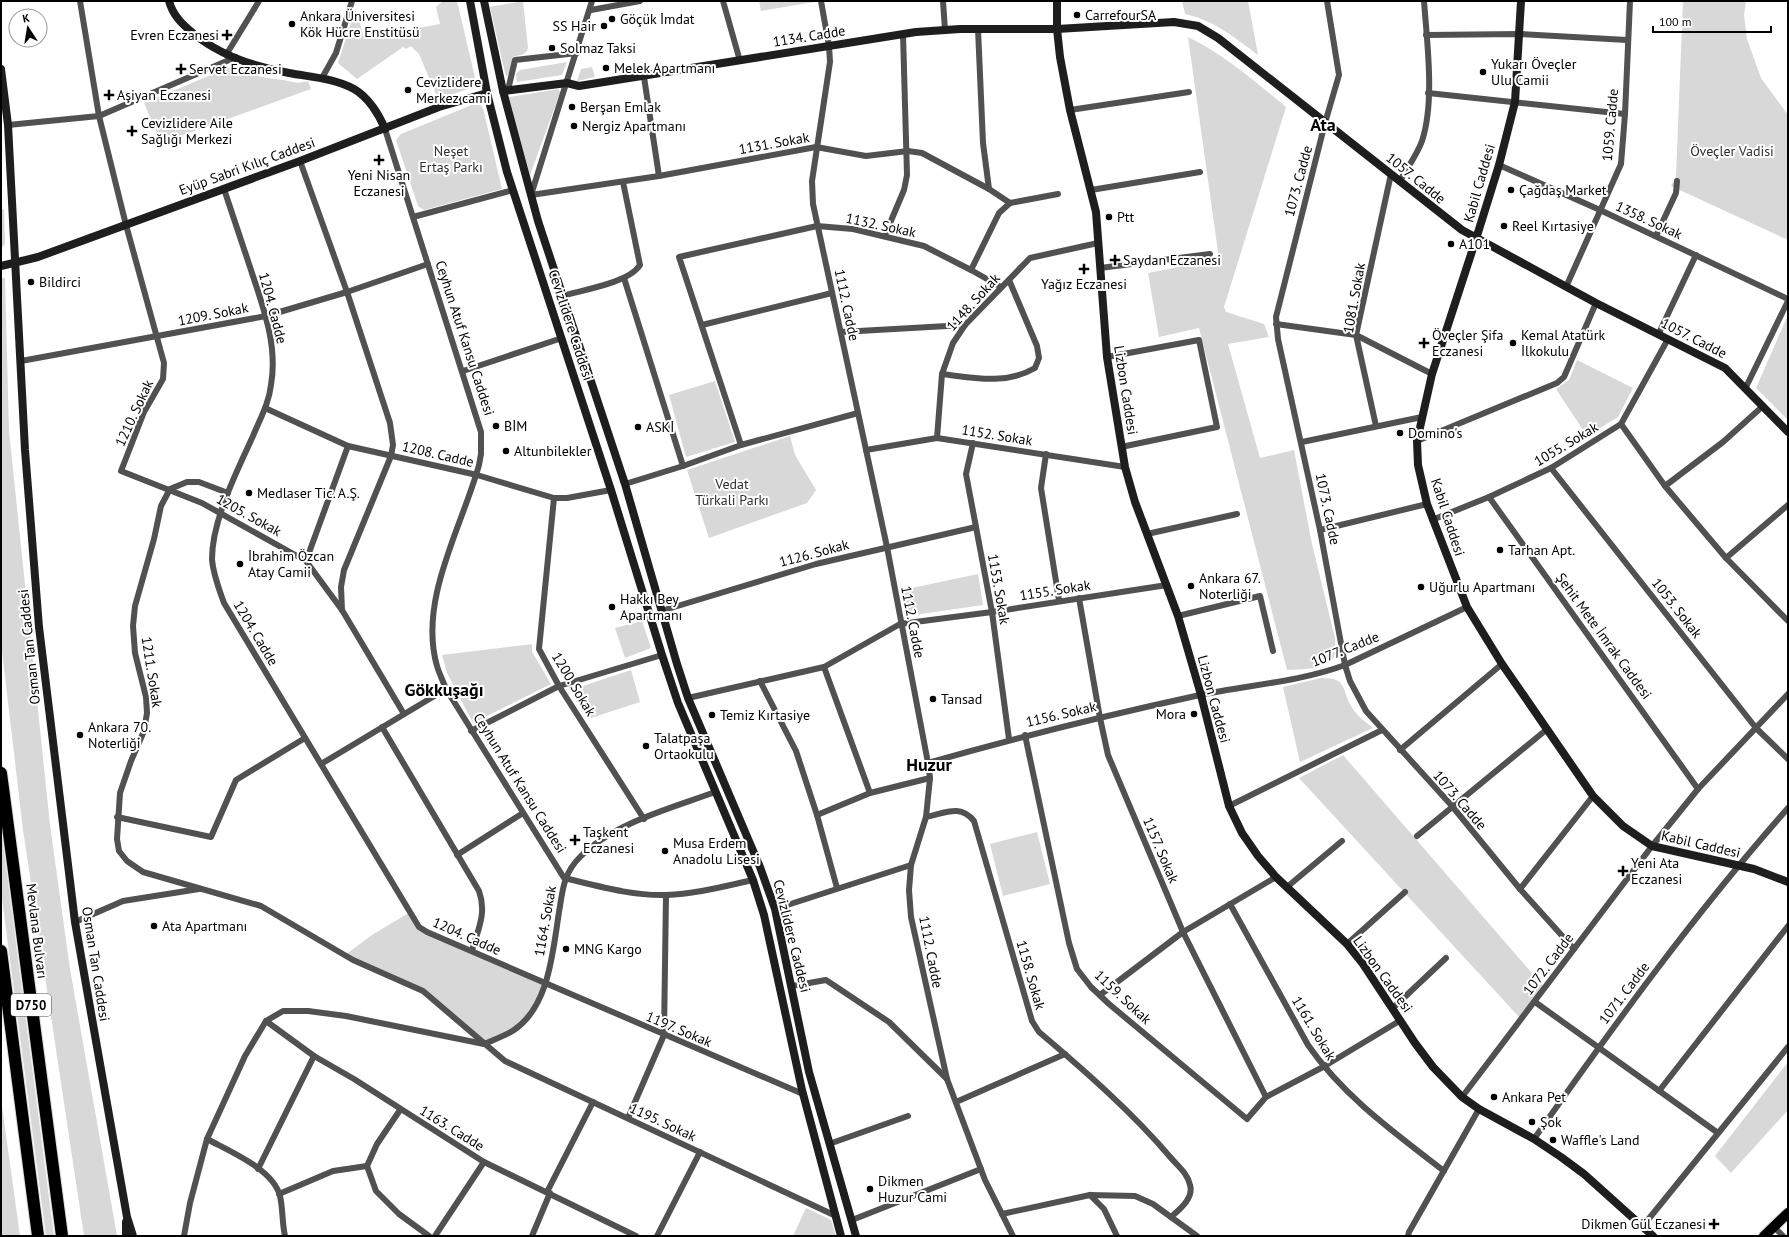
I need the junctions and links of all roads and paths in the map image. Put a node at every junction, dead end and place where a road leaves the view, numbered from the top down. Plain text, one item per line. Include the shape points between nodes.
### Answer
1 (80, 1) edge
2 (169, 1) edge
3 (259, 1) edge
4 (352, 1) edge
5 (470, 1) edge
6 (484, 1) edge
7 (592, 1) edge
8 (640, 1) edge
9 (723, 1) edge
10 (821, 1) edge
11 (943, 1) edge
12 (1057, 1) edge
13 (1327, 1) edge
14 (1424, 1) edge
15 (1522, 1) edge
16 (1630, 1) edge
17 (591, 10) junction
18 (978, 29) junction
19 (1057, 29) junction
20 (945, 30) junction
21 (903, 34) junction
22 (1520, 34) junction
23 (1426, 35) junction
24 (1627, 40) junction
25 (829, 46) junction
26 (576, 53) junction
27 (226, 54) junction
28 (236, 57) junction
29 (740, 61) junction
30 (1, 69) edge
31 (644, 77) junction
32 (322, 78) junction
33 (567, 83) junction
34 (506, 90) junction
35 (1189, 92) dead end
36 (487, 93) junction
37 (1428, 93) junction
38 (1515, 102) junction
39 (1070, 110) junction
40 (1625, 114) junction
41 (99, 116) junction
42 (1325, 123) junction
43 (8, 125) junction
44 (385, 129) junction
45 (816, 146) junction
46 (908, 151) junction
47 (300, 161) junction
48 (1499, 165) junction
49 (1200, 172) dead end
50 (1391, 174) junction
51 (659, 176) junction
52 (1400, 181) junction
53 (1677, 181) dead end
54 (623, 182) junction
55 (224, 189) junction
56 (989, 189) junction
57 (513, 190) junction
58 (1091, 190) junction
59 (1058, 194) dead end
60 (531, 195) junction
61 (1010, 203) junction
62 (1600, 210) junction
63 (413, 217) junction
64 (126, 225) junction
65 (817, 226) junction
66 (885, 235) junction
67 (1656, 236) junction
68 (1476, 239) junction
69 (1098, 243) junction
70 (1210, 254) dead end
71 (1696, 255) junction
72 (15, 263) junction
73 (428, 264) junction
74 (1, 265) edge
75 (1100, 268) junction
76 (971, 270) junction
77 (624, 278) junction
78 (1009, 280) junction
79 (1566, 287) junction
80 (1000, 288) junction
81 (347, 292) junction
82 (832, 293) junction
83 (562, 296) junction
84 (1788, 300) edge
85 (1596, 304) junction
86 (266, 316) junction
87 (1276, 324) junction
88 (702, 325) junction
89 (965, 325) junction
90 (840, 332) junction
91 (1356, 335) junction
92 (1658, 335) junction
93 (158, 337) junction
94 (562, 338) junction
95 (1668, 339) junction
96 (1107, 358) junction
97 (20, 361) junction
98 (463, 371) junction
99 (942, 374) junction
100 (1432, 374) junction
101 (1745, 389) junction
102 (1763, 406) junction
103 (265, 408) junction
104 (858, 413) junction
105 (1422, 417) junction
106 (1621, 424) junction
107 (1376, 426) junction
108 (1788, 432) edge
109 (937, 438) junction
110 (1417, 441) junction
111 (1302, 442) junction
112 (973, 444) junction
113 (741, 445) junction
114 (348, 446) junction
115 (1121, 447) junction
116 (866, 450) junction
117 (1046, 454) junction
118 (390, 456) junction
119 (683, 466) junction
120 (1125, 466) junction
121 (1551, 468) junction
122 (121, 471) joint
123 (476, 475) junction
124 (625, 484) junction
125 (1664, 486) junction
126 (170, 489) junction
127 (611, 490) junction
128 (228, 493) junction
129 (1490, 497) junction
130 (554, 498) junction
131 (1427, 504) junction
132 (1788, 505) edge
133 (221, 513) junction
134 (1237, 514) dead end
135 (1432, 520) junction
136 (976, 527) junction
137 (1320, 530) junction
138 (1147, 534) junction
139 (887, 547) junction
140 (1726, 558) junction
141 (306, 561) junction
142 (1167, 585) junction
143 (1079, 598) junction
144 (1059, 600) junction
145 (1467, 607) junction
146 (342, 610) junction
147 (661, 611) junction
148 (992, 612) junction
149 (1178, 616) junction
150 (1788, 621) edge
151 (900, 624) junction
152 (1273, 651) dead end
153 (673, 652) junction
154 (662, 655) junction
155 (1502, 664) junction
156 (1345, 665) junction
157 (824, 667) junction
158 (760, 681) junction
159 (560, 686) junction
160 (446, 689) junction
161 (1788, 694) edge
162 (1201, 695) junction
163 (688, 698) junction
164 (404, 714) junction
165 (1100, 718) junction
166 (382, 727) junction
167 (1756, 728) junction
168 (1382, 730) junction
169 (1546, 730) junction
170 (472, 731) junction
171 (1025, 735) junction
172 (305, 738) junction
173 (1009, 739) junction
174 (1400, 750) junction
175 (1788, 759) edge
176 (928, 763) junction
177 (321, 764) junction
178 (1, 774) edge
179 (930, 778) junction
180 (1698, 789) junction
181 (715, 792) junction
182 (870, 794) junction
183 (1593, 796) junction
184 (1229, 806) junction
185 (1452, 806) junction
186 (1788, 808) edge
187 (523, 813) junction
188 (817, 814) junction
189 (117, 817) junction
190 (926, 817) junction
191 (644, 819) junction
192 (1417, 836) dead end
193 (1342, 841) dead end
194 (1652, 846) junction
195 (457, 855) junction
196 (911, 865) junction
197 (1737, 866) junction
198 (1276, 877) junction
199 (564, 878) junction
200 (754, 880) junction
201 (1788, 882) edge
202 (1287, 887) junction
203 (203, 888) junction
204 (837, 888) junction
205 (1520, 889) junction
206 (1405, 892) dead end
207 (666, 895) junction
208 (1230, 904) junction
209 (775, 909) junction
210 (75, 922) junction
211 (1788, 926) edge
212 (1183, 932) junction
213 (1347, 944) junction
214 (1574, 949) junction
215 (1, 951) edge
216 (472, 951) junction
217 (1446, 958) dead end
218 (546, 985) junction
219 (792, 986) junction
220 (1100, 995) junction
221 (1535, 1002) junction
222 (1393, 1008) junction
223 (1400, 1020) junction
224 (266, 1021) junction
225 (664, 1035) junction
226 (484, 1044) junction
227 (1598, 1047) junction
228 (1788, 1047) edge
229 (1065, 1054) junction
230 (314, 1056) junction
231 (1323, 1067) junction
232 (947, 1079) junction
233 (1659, 1091) junction
234 (803, 1094) junction
235 (1266, 1097) junction
236 (1462, 1097) junction
237 (816, 1099) junction
238 (594, 1102) junction
239 (956, 1102) junction
240 (1479, 1109) junction
241 (400, 1110) junction
242 (908, 1116) dead end
243 (628, 1118) junction
244 (1718, 1133) junction
245 (207, 1139) junction
246 (1534, 1139) junction
247 (829, 1144) junction
248 (700, 1152) junction
249 (484, 1162) junction
250 (367, 1166) junction
251 (258, 1169) junction
252 (981, 1169) junction
253 (1444, 1171) junction
254 (548, 1193) junction
255 (279, 1194) junction
256 (1090, 1195) junction
257 (1788, 1213) edge
258 (1002, 1214) junction
259 (836, 1216) junction
260 (127, 1217) junction
261 (1171, 1217) junction
262 (852, 1220) junction
263 (1643, 1226) junction
264 (1774, 1227) junction
265 (38, 1236) edge
266 (62, 1236) edge
267 (126, 1236) edge
268 (133, 1236) edge
269 (184, 1236) edge
270 (285, 1236) edge
271 (429, 1236) edge
272 (435, 1236) edge
273 (532, 1236) edge
274 (636, 1236) edge
275 (657, 1236) edge
276 (841, 1236) edge
277 (856, 1236) edge
278 (1013, 1236) edge
279 (1117, 1236) edge
280 (1197, 1236) edge
281 (1408, 1236) edge
282 (1653, 1236) edge
283 (1764, 1236) edge
284 (1783, 1236) edge

1 - 41 street, 1210. Sokak
2 - 27 main road, Ceyhun Atuf Kansu Caddesi via 181,24
3 - 27 street
4 - 32 street via 336,53
5 - 36 main road, Cevizlidere Caddesi
6 - 34 main road, Cevizlidere Caddesi
7 - 17 street
8 - 17 street
9 - 29 street
10 - 25 street, 1112. Cadde
11 - 20 street
12 - 19 main road, Lizbon Caddesi
13 - 42 street, 1073. Cadde via 1339,75
14 - 23 street
15 - 22 main road, Kabil Caddesi
16 - 24 street, 1059. Cadde
17 - 26 street
18 - 19 main road, 1134. Cadde
18 - 20 main road, 1134. Cadde
18 - 56 street via 983,142
19 - 39 main road, Lizbon Caddesi
19 - 42 main road, 1057. Cadde via 1162,21 1198,26 1218,38
20 - 21 main road, 1134. Cadde
21 - 25 main road, 1134. Cadde
21 - 46 street
22 - 23 street
22 - 24 street
22 - 38 main road, Kabil Caddesi
23 - 37 street
24 - 40 street, 1059. Cadde
25 - 29 main road, 1134. Cadde
25 - 45 street, 1112. Cadde via 829,76
26 - 33 street
26 - 34 street via 516,60
27 - 28 main road, Ceyhun Atuf Kansu Caddesi
28 - 32 main road, Ceyhun Atuf Kansu Caddesi via 253,65
28 - 41 street
29 - 31 main road, 1134. Cadde
30 - 43 main road, Osman Tan Caddesi
31 - 33 main road, 1134. Cadde via 579,86
31 - 51 street
32 - 44 main road, Ceyhun Atuf Kansu Caddesi via 355,89 373,107
33 - 34 main road
33 - 60 street
34 - 60 main road, Cevizlidere Caddesi
35 - 39 street
36 - 44 main road, Eyüp Sabri Kılıç Caddesi via 439,107
36 - 57 main road, Cevizlidere Caddesi
37 - 38 street
37 - 52 street via 1427,124 1421,143
38 - 40 street
38 - 48 main road, Kabil Caddesi
39 - 58 main road, Lizbon Caddesi
40 - 62 street, 1059. Cadde via 1621,164
41 - 43 street
41 - 64 street, 1210. Sokak
42 - 50 main road, 1057. Cadde
42 - 87 street, 1073. Cadde via 1276,311
43 - 72 main road, Osman Tan Caddesi
44 - 47 main road, Eyüp Sabri Kılıç Caddesi
44 - 63 street, Ceyhun Atuf Kansu Caddesi
45 - 46 street, 1131. Sokak via 866,156
45 - 51 street, 1131. Sokak
45 - 65 street, 1112. Cadde via 812,181
46 - 56 street, 1131. Sokak via 922,153
46 - 66 street via 904,190
47 - 55 main road, Eyüp Sabri Kılıç Caddesi
47 - 81 street
48 - 62 street, 1358. Sokak
48 - 68 main road, Kabil Caddesi
49 - 58 street
50 - 52 main road, 1057. Cadde
50 - 91 street, 1081. Sokak
51 - 54 street, 1131. Sokak
52 - 68 main road, 1057. Cadde via 1449,221
53 - 67 street via 1676,194
54 - 60 street, 1131. Sokak
54 - 77 street via 640,265 636,271
55 - 64 main road, Eyüp Sabri Kılıç Caddesi
55 - 86 street, 1204. Cadde
56 - 61 street, 1131. Sokak
57 - 63 street
57 - 94 main road, Cevizlidere Caddesi
58 - 69 main road, Lizbon Caddesi via 1096,212
59 - 61 street
60 - 83 main road, Cevizlidere Caddesi
61 - 76 street via 999,213
62 - 67 street, 1358. Sokak
62 - 79 street, 1059. Cadde
63 - 73 street, Ceyhun Atuf Kansu Caddesi
64 - 72 main road, Eyüp Sabri Kılıç Caddesi
64 - 93 street, 1210. Sokak
65 - 66 street, 1132. Sokak
65 - 82 street, 1112. Cadde
65 - 88 street, 1132. Sokak via 679,257
66 - 76 street, 1132. Sokak via 924,246
67 - 71 street, 1358. Sokak
68 - 79 main road, 1057. Cadde
68 - 100 main road, Kabil Caddesi
69 - 75 main road, Lizbon Caddesi
69 - 78 street, 1148. Sokak via 1030,258
70 - 75 street
71 - 84 street, 1358. Sokak
71 - 92 street
72 - 74 main road, Eyüp Sabri Kılıç Caddesi
72 - 97 main road, Osman Tan Caddesi
73 - 81 street, 1209. Sokak
73 - 98 street, Ceyhun Atuf Kansu Caddesi
75 - 96 main road, Lizbon Caddesi
76 - 80 street, 1132. Sokak
77 - 83 street
77 - 119 street
78 - 80 street, 1148. Sokak
78 - 99 street via 1037,346 1039,358 1035,368 1014,377 997,379
79 - 85 main road, 1057. Cadde
80 - 89 street, 1148. Sokak
81 - 86 street, 1209. Sokak
81 - 118 street via 390,423
82 - 88 street
82 - 90 street, 1112. Cadde
83 - 124 main road, Cevizlidere Caddesi
84 - 101 street
85 - 92 main road, 1057. Cadde
85 - 110 street via 1564,377
86 - 93 street, 1209. Sokak
86 - 103 street, 1204. Cadde via 273,368
87 - 91 street
87 - 111 street, 1073. Cadde
88 - 113 street
89 - 90 street
89 - 99 street, 1148. Sokak via 953,343
90 - 104 street, 1112. Cadde
91 - 100 street
91 - 107 street, 1081. Sokak
92 - 95 main road, 1057. Cadde
93 - 97 street, 1209. Sokak
93 - 122 street, 1210. Sokak via 163,354 163,376 144,412
94 - 98 street
94 - 127 main road, Cevizlidere Caddesi
95 - 101 main road, 1057. Cadde via 1725,368
95 - 106 street, 1055. Sokak
96 - 115 main road, Lizbon Caddesi
96 - 115 street via 1199,340 1217,427
97 - 210 main road, Osman Tan Caddesi via 38,627
98 - 123 street, Ceyhun Atuf Kansu Caddesi via 481,432 482,454
99 - 109 street, 1148. Sokak
100 - 105 main road, Kabil Caddesi
101 - 102 main road, 1057. Cadde
102 - 108 main road, 1057. Cadde
102 - 125 street via 1723,442
103 - 114 street, 1208. Cadde
103 - 128 street, 1204. Cadde
104 - 113 street
104 - 116 street, 1112. Cadde
105 - 107 street
105 - 110 main road, Kabil Caddesi
106 - 121 street, 1055. Sokak
106 - 125 street
107 - 111 street
109 - 112 street, 1152. Sokak
109 - 116 street, 1152. Sokak
110 - 131 main road, Kabil Caddesi via 1418,465
111 - 137 street, 1073. Cadde
112 - 117 street, 1152. Sokak
112 - 136 street, 1153. Sokak via 966,474
113 - 119 street
114 - 118 street, 1208. Cadde
114 - 141 street
115 - 120 main road, Lizbon Caddesi
116 - 139 street, 1112. Cadde
117 - 120 street, 1152. Sokak
117 - 144 street via 1042,488
118 - 123 street, 1208. Cadde
118 - 146 street via 344,570 341,586
119 - 124 street
120 - 138 main road, Lizbon Caddesi
121 - 129 street, 1055. Sokak
121 - 167 street, 1053. Sokak
122 - 126 street, 1205. Sokak
123 - 130 street, 1208. Cadde
123 - 160 street, Ceyhun Atuf Kansu Caddesi via 444,566 434,607 434,648
124 - 147 main road, Cevizlidere Caddesi
125 - 140 street
126 - 128 street via 187,482 199,482
126 - 133 street, 1205. Sokak
126 - 189 street, 1211. Sokak via 161,506 135,606 135,653 146,696 147,713 144,731 120,793
127 - 130 street, 1208. Cadde
127 - 154 main road, Cevizlidere Caddesi
128 - 133 street, 1204. Cadde
129 - 135 street, 1055. Sokak
129 - 180 street, Şehit Mete İmrak Caddesi
130 - 159 street, 1200. Sokak via 539,649
131 - 135 main road, Kabil Caddesi
131 - 137 street
132 - 140 street
133 - 141 street, 1205. Sokak
133 - 172 street, 1204. Cadde via 212,559 216,582 224,603
134 - 138 street
135 - 145 main road, Kabil Caddesi
136 - 139 street, 1126. Sokak
136 - 148 street, 1153. Sokak
137 - 156 street, 1073. Cadde
138 - 142 main road, Lizbon Caddesi
139 - 147 street, 1126. Sokak via 816,564
139 - 151 street, 1112. Cadde
140 - 150 street
141 - 146 street, 1205. Sokak
142 - 143 street, 1155. Sokak
142 - 149 main road, Lizbon Caddesi
143 - 144 street, 1155. Sokak
143 - 165 street, 1157. Sokak
144 - 148 street, 1155. Sokak
145 - 155 main road, Kabil Caddesi
145 - 156 street, 1077. Cadde
146 - 164 street, 1205. Sokak
147 - 153 main road, Cevizlidere Caddesi
148 - 151 street, 1155. Sokak
148 - 173 street, 1153. Sokak
149 - 152 street via 1260,596
149 - 162 main road, Lizbon Caddesi
151 - 157 street
151 - 176 street, 1112. Cadde
153 - 154 main road
153 - 163 main road, Cevizlidere Caddesi
154 - 159 street
154 - 181 main road, Cevizlidere Caddesi via 678,703
155 - 169 main road, Kabil Caddesi
155 - 174 street
156 - 162 street, 1077. Cadde via 1307,676
156 - 168 street, 1073. Cadde via 1358,698
157 - 158 street
157 - 182 street
158 - 163 street
158 - 188 street via 796,751
159 - 170 street
159 - 191 street, 1200. Sokak
160 - 164 street
160 - 170 street, Ceyhun Atuf Kansu Caddesi
161 - 167 street, 1072. Cadde
162 - 165 street, 1156. Sokak
162 - 184 main road, Lizbon Caddesi
163 - 209 main road, Cevizlidere Caddesi via 760,867
164 - 166 street
165 - 171 street, 1156. Sokak
165 - 212 street, 1157. Sokak via 1111,762
166 - 177 street
166 - 195 street
167 - 175 street, 1053. Sokak
167 - 180 street, 1072. Cadde
168 - 174 street, 1073. Cadde
168 - 184 street
169 - 183 main road, Kabil Caddesi
169 - 185 street
170 - 187 street, Ceyhun Atuf Kansu Caddesi
171 - 173 street, 1156. Sokak
171 - 220 street, 1159. Sokak via 1069,943 1077,969
172 - 177 street, 1204. Cadde
172 - 189 street via 236,780 211,837
173 - 176 street, 1156. Sokak
174 - 185 street, 1073. Cadde
176 - 179 street, 1112. Cadde
177 - 216 street, 1204. Cadde via 419,927
178 - 266 highway, Mevlana Bulvarı / D750
179 - 182 street
179 - 190 street, 1112. Cadde
180 - 194 street, 1072. Cadde
181 - 191 street, 1164. Sokak
181 - 200 main road, Cevizlidere Caddesi
182 - 188 street
183 - 194 main road, Kabil Caddesi via 1623,826
183 - 205 street
184 - 198 main road, Lizbon Caddesi via 1242,833
185 - 192 street
185 - 205 street, 1073. Cadde
186 - 197 street, 1071. Cadde
187 - 195 street
187 - 199 street, Ceyhun Atuf Kansu Caddesi
188 - 204 street
189 - 203 street, 1211. Sokak via 119,851 126,861 143,872
190 - 196 street, 1112. Cadde
190 - 229 street, 1158. Sokak via 958,810 967,813 974,821 1032,1021 1039,1032
191 - 199 street, 1164. Sokak via 601,839 579,857
193 - 202 street
194 - 197 main road, Kabil Caddesi
194 - 214 street, 1072. Cadde
195 - 216 street via 479,891 483,903
196 - 204 street
196 - 232 street, 1112. Cadde via 911,917
197 - 201 main road, Kabil Caddesi via 1769,873
197 - 227 street, 1071. Cadde
198 - 202 main road, Lizbon Caddesi
198 - 208 street
199 - 207 street via 633,893
199 - 218 street, 1164. Sokak
200 - 207 street
200 - 234 main road, Cevizlidere Caddesi
202 - 213 main road, Lizbon Caddesi
203 - 210 street via 123,901
203 - 226 street, 1211. Sokak via 261,906 353,960 423,991 456,1017
204 - 209 street
205 - 214 street, 1073. Cadde
206 - 213 street
207 - 225 street
208 - 212 street
208 - 231 street, 1161. Sokak via 1308,1045
209 - 219 main road, Cevizlidere Caddesi
210 - 260 main road, Osman Tan Caddesi
211 - 233 street
212 - 220 street
212 - 235 street, 1157. Sokak
213 - 222 main road, Lizbon Caddesi
214 - 221 street, 1072. Cadde
215 - 265 highway, D750
216 - 218 street, 1204. Cadde
217 - 222 street
218 - 225 street, 1197. Sokak
218 - 226 street, 1164. Sokak via 530,1015 514,1030
219 - 232 street via 826,980 890,1022
219 - 237 main road, Cevizlidere Caddesi
220 - 235 street, 1159. Sokak via 1247,1119
221 - 227 street
221 - 236 street, 1072. Cadde
222 - 223 main road, Lizbon Caddesi
223 - 231 street, 1159. Sokak
223 - 236 main road, Lizbon Caddesi via 1433,1067
224 - 226 street via 283,1011 308,1011 346,1016
224 - 230 street, 1163. Cadde
224 - 245 street via 245,1056
225 - 234 street, 1197. Sokak
225 - 243 street
226 - 238 street, 1195. Sokak via 505,1061
227 - 233 street
227 - 246 street, 1071. Cadde
228 - 244 street
229 - 239 street
229 - 261 street, 1158. Sokak via 1157,1141 1184,1173 1191,1185 1191,1194
230 - 241 street, 1163. Cadde
230 - 251 street
231 - 235 street, 1159. Sokak
231 - 253 street, 1161. Sokak via 1358,1104
232 - 239 street, 1112. Cadde
233 - 244 street
234 - 237 main road
234 - 259 main road, Cevizlidere Caddesi
236 - 240 main road, Lizbon Caddesi
237 - 247 main road, Cevizlidere Caddesi
238 - 243 street, 1195. Sokak
238 - 254 street
239 - 252 street, 1112. Cadde
240 - 246 main road, Lizbon Caddesi
240 - 253 street
241 - 249 street, 1163. Cadde
241 - 250 street via 376,1144
242 - 247 street
243 - 248 street, 1195. Sokak
244 - 263 street
245 - 251 street via 247,1160
245 - 269 street
246 - 263 main road, Lizbon Caddesi via 1584,1174
247 - 262 main road, Cevizlidere Caddesi
248 - 259 street, 1195. Sokak
248 - 275 street
249 - 254 street, 1163. Cadde
249 - 272 street
250 - 255 street via 333,1171
250 - 271 street via 376,1191
251 - 255 street via 272,1182
252 - 258 street, 1112. Cadde
252 - 262 street
253 - 281 street
254 - 273 street
254 - 274 street, 1163. Cadde
255 - 270 street
256 - 258 street
256 - 261 street via 1135,1196 1153,1204
256 - 279 street via 1104,1209
257 - 264 main road
258 - 278 street, 1112. Cadde
259 - 276 main road, Cevizlidere Caddesi
260 - 267 main road, Osman Tan Caddesi
260 - 268 main road, Osman Tan Caddesi
261 - 280 street
262 - 277 main road, Cevizlidere Caddesi
263 - 282 main road, Lizbon Caddesi
264 - 283 main road
264 - 284 street

